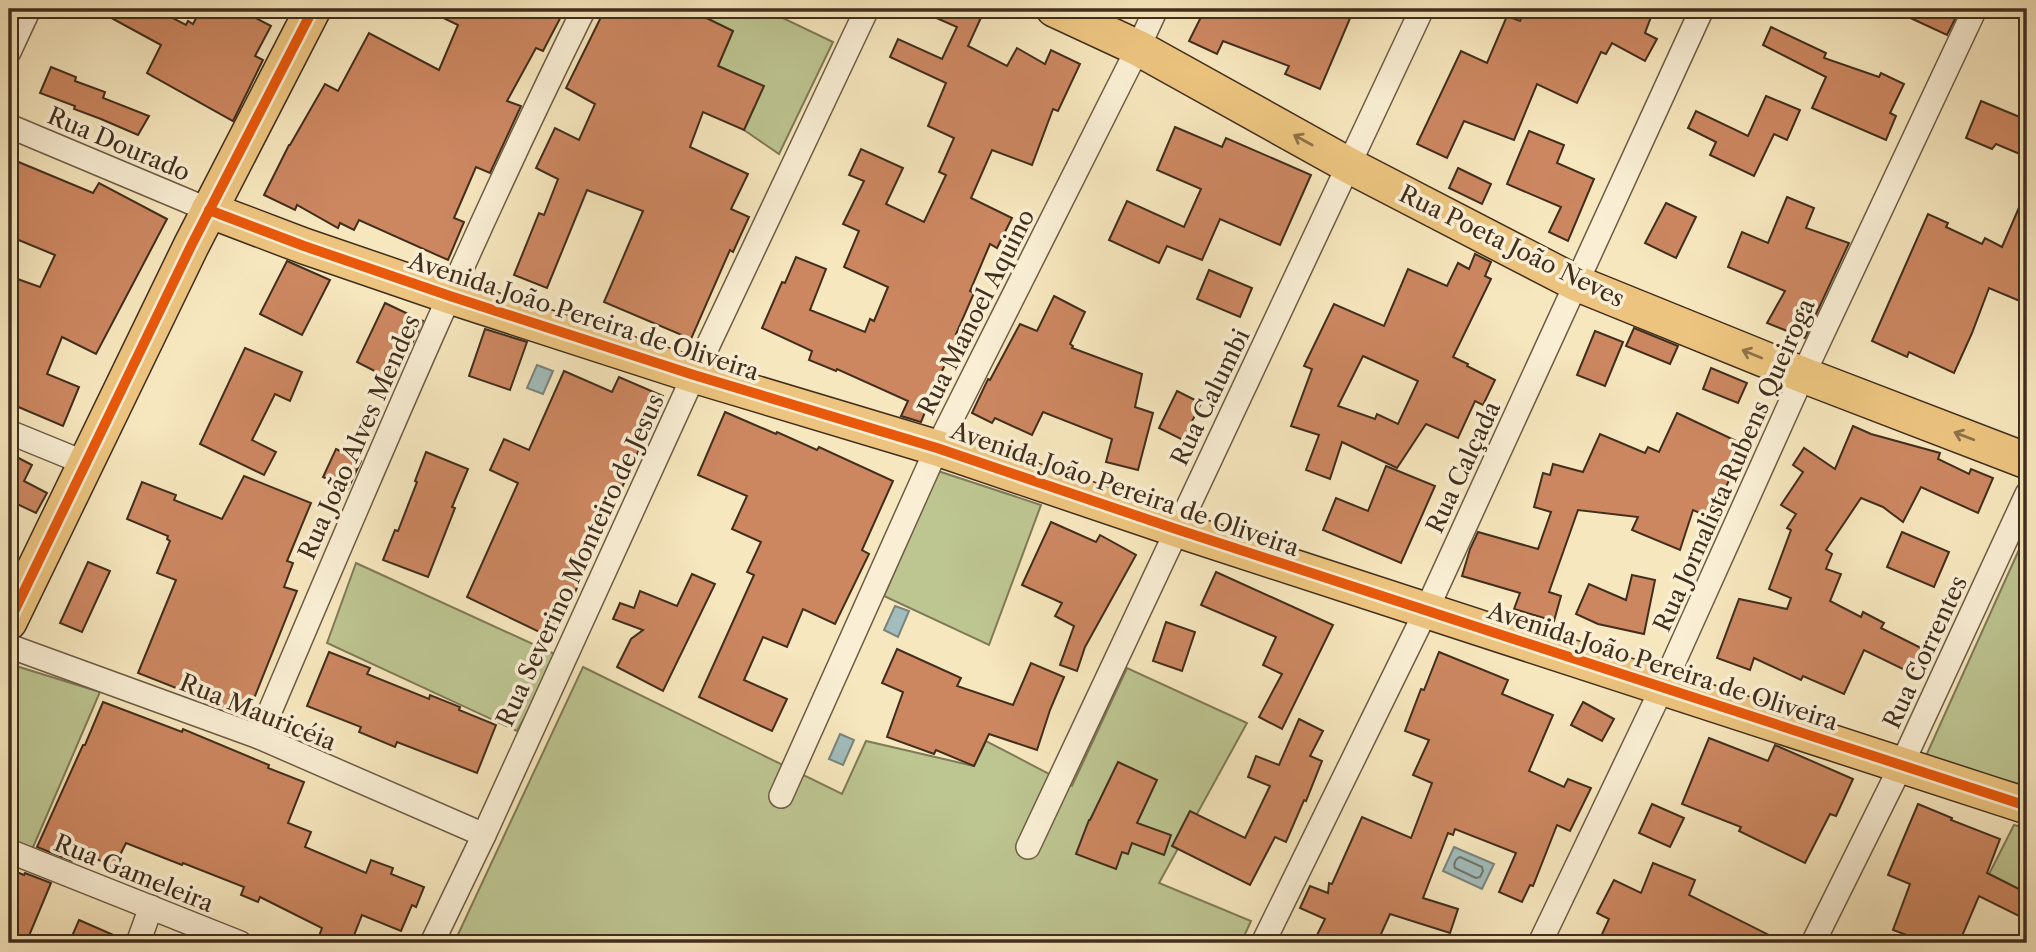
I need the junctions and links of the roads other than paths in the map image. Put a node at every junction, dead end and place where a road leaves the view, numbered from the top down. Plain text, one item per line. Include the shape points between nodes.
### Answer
1 (29, 9) edge
2 (313, 9) edge
3 (584, 9) edge
4 (867, 9) edge
5 (1054, 9) edge
6 (1156, 9) edge
7 (1422, 9) edge
8 (1702, 9) edge
9 (1975, 9) edge
10 (1138, 48) junction
11 (9, 52) edge
12 (9, 126) edge
13 (1350, 166) junction
14 (209, 210) junction
15 (1576, 283) junction
16 (450, 296) junction
17 (694, 375) junction
18 (1803, 375) junction
19 (9, 432) edge
20 (937, 448) junction
21 (2027, 461) edge
22 (85, 463) junction
23 (2027, 494) edge
24 (1176, 529) junction
25 (1426, 611) junction
26 (9, 621) edge
27 (9, 646) edge
28 (1663, 686) junction
29 (259, 737) junction
30 (1901, 766) junction
31 (781, 796) dead end
32 (2027, 806) edge
33 (484, 835) junction
34 (1028, 846) dead end
35 (9, 851) edge
36 (151, 907) junction
37 (138, 943) edge
38 (240, 943) edge
39 (432, 943) edge
40 (1263, 943) edge
41 (1540, 943) edge
42 (1813, 943) edge

1 - 11 street
2 - 14 main road
3 - 16 street, Rua João Alves Mendes
4 - 17 street, Rua Severino Monteiro de Jesus
5 - 10 main road, Rua Poeta João Neves
6 - 10 street, Rua Manoel Aquino
7 - 13 street, Rua Calumbi
8 - 15 street, Rua Calçada
9 - 18 street, Rua Jornalista Rubens Queiroga
13 -> 10 main road, Rua Poeta João Neves
10 - 20 street, Rua Manoel Aquino
12 - 14 street, Rua Dourado
13 - 15 main road, Rua Poeta João Neves
13 - 24 street, Rua Calumbi
14 - 16 main road, Avenida João Pereira de Oliveira
14 - 22 main road
18 -> 15 main road, Rua Poeta João Neves
15 - 25 street, Rua Calçada
16 - 17 main road, Avenida João Pereira de Oliveira
16 - 29 street, Rua João Alves Mendes
17 - 20 main road, Avenida João Pereira de Oliveira
17 - 33 street, Rua Severino Monteiro de Jesus
21 -> 18 main road, Rua Poeta João Neves
18 - 28 street, Rua Jornalista Rubens Queiroga
19 - 22 street
20 - 24 main road, Avenida João Pereira de Oliveira
20 - 31 street, Rua Manoel Aquino
22 - 26 main road
23 - 30 street, Rua Correntes
24 - 25 main road, Avenida João Pereira de Oliveira
24 - 34 street, Rua Calumbi
25 - 28 main road, Avenida João Pereira de Oliveira
25 - 40 street, Rua Calçada
27 - 29 street, Rua Mauricéia
28 - 30 main road, Avenida João Pereira de Oliveira
28 - 41 street, Rua Jornalista Rubens Queiroga
29 - 33 street, Rua Mauricéia
30 - 32 main road, Avenida João Pereira de Oliveira
30 - 42 street, Rua Correntes
33 - 39 street, Rua Severino Monteiro de Jesus
35 - 36 street, Rua Gameleira
36 - 37 street
36 - 38 street, Rua Gameleira

